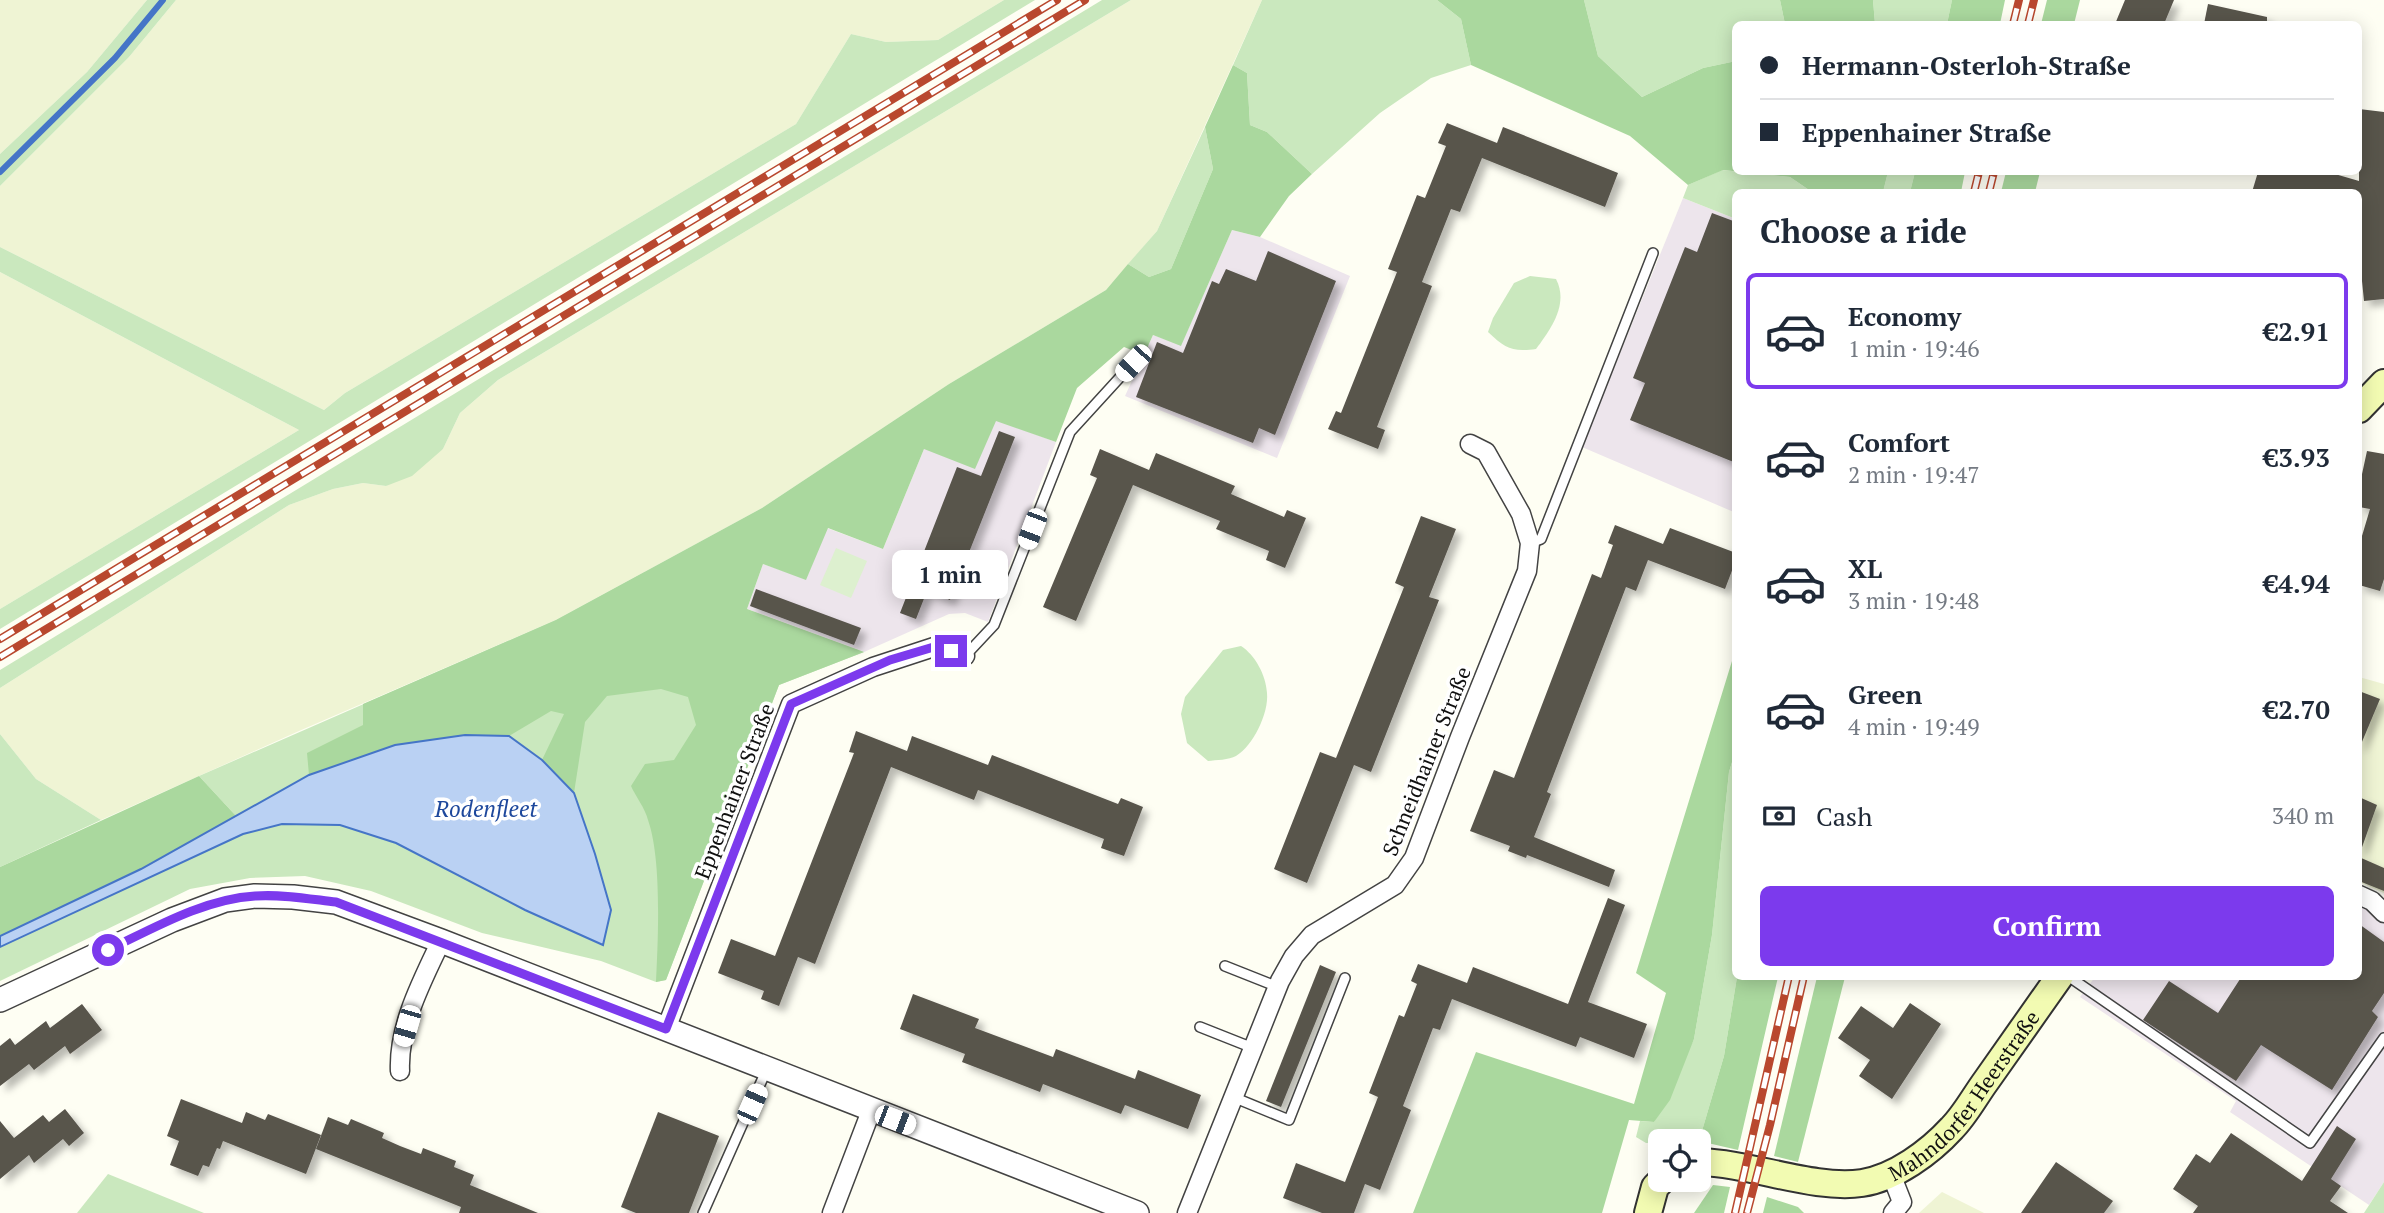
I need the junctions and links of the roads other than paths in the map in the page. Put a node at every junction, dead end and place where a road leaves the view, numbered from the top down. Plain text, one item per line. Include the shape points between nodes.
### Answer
1 (1653, 253) dead end
2 (1133, 363) dead end
3 (2384, 383) edge
4 (2362, 406) edge
5 (1470, 444) dead end
6 (1530, 543) junction
7 (965, 656) joint
8 (2362, 896) edge
9 (2384, 913) edge
10 (441, 941) junction
11 (1225, 966) dead end
12 (1345, 978) dead end
13 (2057, 980) edge
14 (2074, 980) edge
15 (1278, 987) junction
16 (0, 1000) edge
17 (1200, 1027) dead end
18 (666, 1029) junction
19 (2384, 1038) edge
20 (1253, 1048) junction
21 (767, 1069) junction
22 (400, 1072) dead end
23 (1233, 1097) junction
24 (871, 1111) junction
25 (1711, 1163) edge
26 (1891, 1174) junction
27 (1654, 1192) edge
28 (703, 1213) edge
29 (832, 1213) edge
30 (1137, 1213) edge
31 (1187, 1213) edge
32 (1648, 1213) edge
33 (1893, 1213) edge

1 - 6 lane via 1541,539
2 - 7 lane via 1070,432 994,625
3 - 4 main road
5 - 6 street, Schneidhainer Straße via 1486,452 1505,482
6 - 15 street, Schneidhainer Straße via 1528,571 1414,858 1395,885 1312,935 1294,956
7 - 18 street, Eppenhainer Straße via 937,646 873,667 791,704
8 - 9 street
10 - 16 street via 336,902 255,896 225,900
10 - 18 street
10 - 22 street via 414,1000 399,1052
11 - 15 lane
12 - 23 lane via 1290,1120
13 - 26 main road, Mahndorfer Heerstraße via 1953,1127
14 - 19 lane via 2310,1143
15 - 20 street, Schneidhainer Straße
17 - 20 lane
18 - 21 street
20 - 23 street, Schneidhainer Straße
21 - 24 street
21 - 28 lane
23 - 31 street, Schneidhainer Straße
24 - 29 street
24 - 30 street
25 - 26 main road via 1836,1183 1863,1183
26 - 33 street, Mahndorfer Heerstraße via 1902,1202
27 - 32 main road

